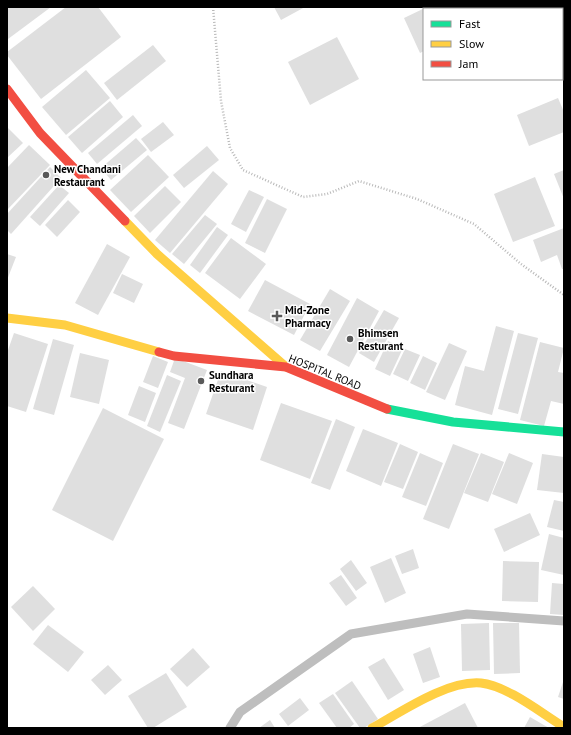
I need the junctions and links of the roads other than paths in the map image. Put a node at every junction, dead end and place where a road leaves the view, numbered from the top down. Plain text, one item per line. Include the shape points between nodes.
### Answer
1 (7, 89) edge
2 (7, 318) edge
3 (286, 367) junction
4 (564, 432) edge
5 (564, 727) edge
6 (372, 728) edge

1 - 3 street via 40,133 157,254
2 - 3 street, HOSPITAL ROAD via 65,325 174,356
3 - 4 street, HOSPITAL ROAD via 384,409 453,422
5 - 6 street via 497,687 480,682 464,684 420,702

